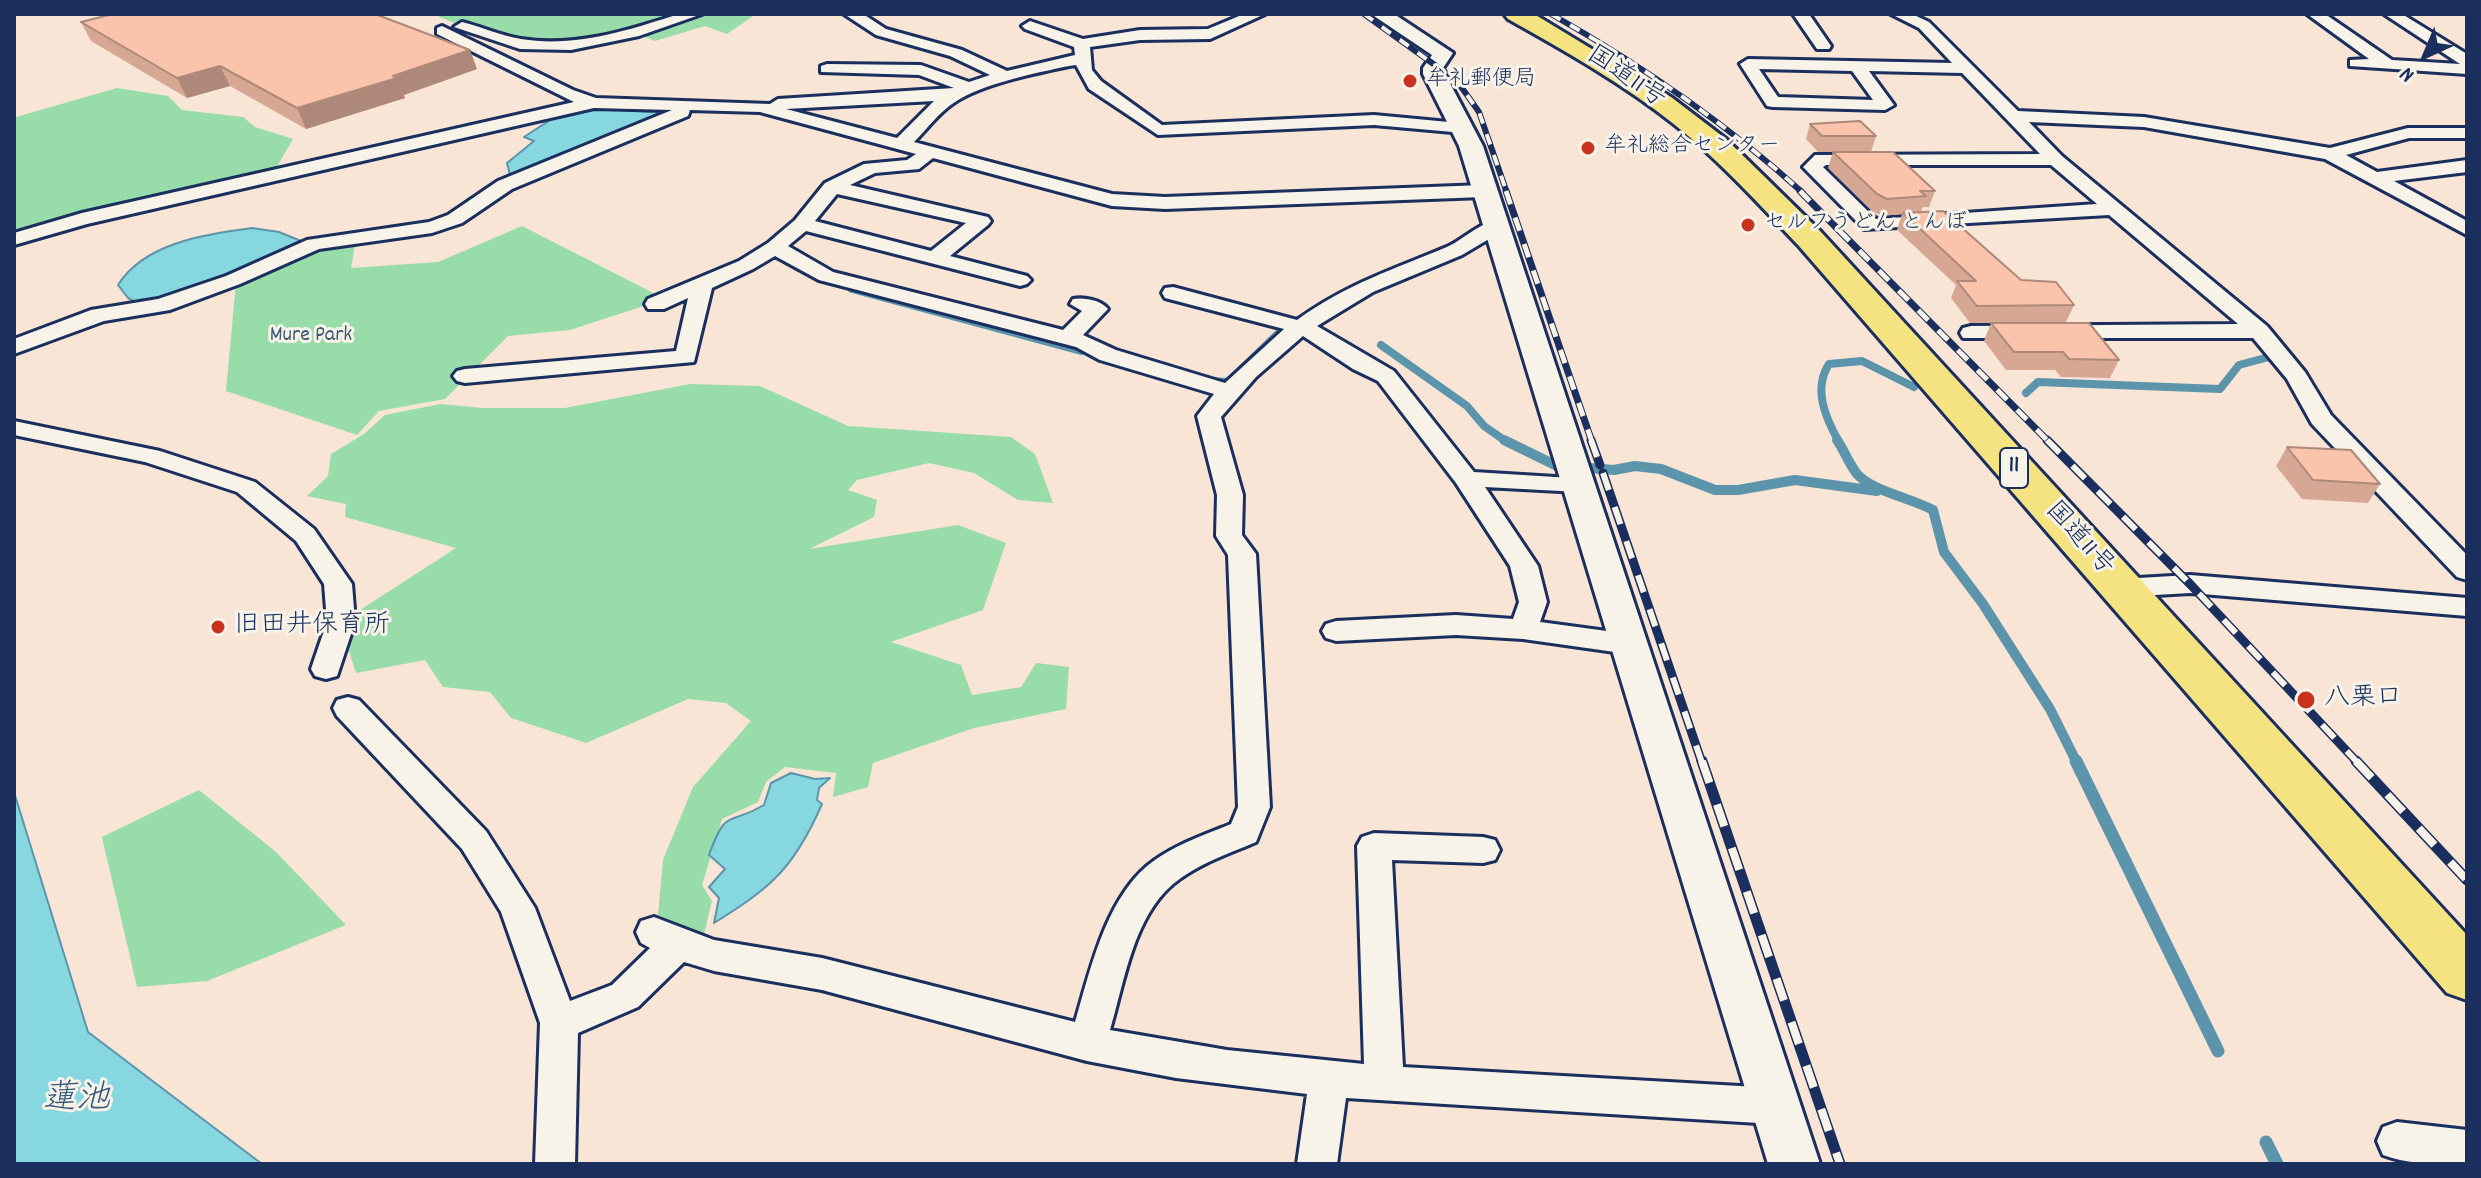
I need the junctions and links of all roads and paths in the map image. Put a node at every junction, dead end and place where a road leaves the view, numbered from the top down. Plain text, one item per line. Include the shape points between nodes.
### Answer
1 (694, 14) edge
2 (852, 14) edge
3 (1257, 14) edge
4 (1381, 14) edge
5 (1516, 14) edge
6 (1801, 14) edge
7 (2315, 14) edge
8 (2392, 14) edge
9 (1907, 15) edge
10 (1030, 26) dead end
11 (1823, 46) dead end
12 (1082, 51) junction
13 (2356, 63) dead end
14 (2388, 65) junction
15 (1857, 66) junction
16 (2462, 66) edge
17 (1965, 68) junction
18 (827, 69) dead end
19 (1007, 77) junction
20 (2467, 84) edge
21 (972, 89) junction
22 (953, 95) junction
23 (594, 103) junction
24 (694, 107) junction
25 (760, 107) junction
26 (2011, 116) junction
27 (1464, 128) junction
28 (2467, 133) edge
29 (901, 144) junction
30 (930, 152) junction
31 (2330, 154) junction
32 (2056, 160) junction
33 (2467, 166) edge
34 (2375, 178) junction
35 (832, 187) junction
36 (1483, 191) junction
37 (2112, 209) junction
38 (802, 224) junction
39 (2464, 225) edge
40 (1497, 226) junction
41 (14, 239) edge
42 (775, 247) junction
43 (935, 258) junction
44 (1020, 280) dead end
45 (702, 284) junction
46 (1173, 293) dead end
47 (656, 304) dead end
48 (1081, 304) dead end
49 (1300, 327) junction
50 (2259, 331) junction
51 (1971, 333) dead end
52 (1068, 338) junction
53 (14, 347) edge
54 (465, 376) dead end
55 (1228, 391) junction
56 (14, 428) edge
57 (1466, 479) junction
58 (1579, 484) junction
59 (2467, 571) edge
60 (2121, 588) junction
61 (2467, 607) edge
62 (1523, 629) junction
63 (1336, 631) dead end
64 (1629, 644) junction
65 (326, 669) dead end
66 (348, 708) dead end
67 (1483, 850) dead end
68 (2467, 975) edge
69 (559, 1023) junction
70 (1087, 1044) junction
71 (1329, 1078) junction
72 (1384, 1082) junction
73 (1775, 1106) junction
74 (2397, 1141) dead end
75 (2467, 1149) edge
76 (555, 1164) edge
77 (1317, 1164) edge
78 (1794, 1164) edge

1 - 23 street via 622,38 547,46 462,26 442,31
2 - 19 street via 881,32 956,53
3 - 12 street via 1210,34 1140,35
4 - 27 street via 1443,53 1434,74
5 - 60 highway, 国道11号 / 11 via 1618,73 1684,119 1749,177
6 - 11 street
7 - 14 street
8 - 16 street
9 - 17 street via 1924,25
10 - 12 street
12 - 19 street
12 - 27 street via 1084,70 1095,85 1158,130 1374,120
13 - 14 street
14 - 16 street
15 - 15 street via 1764,64 1748,64 1773,102 1885,105
15 - 17 street
16 - 20 street
17 - 26 street
18 - 21 street via 921,70
19 - 21 street
21 - 22 street
22 - 25 street
22 - 29 street
23 - 24 street
23 - 41 street
24 - 25 street
24 - 53 street via 505,185 444,223 314,244 162,305 99,315
25 - 29 street
26 - 31 street via 2144,122
26 - 32 street
27 - 36 street
28 - 31 street via 2408,133
29 - 30 street
30 - 35 street via 912,165 871,168
30 - 36 street via 1112,200 1165,203
31 - 34 street
32 - 37 street
32 - 37 street via 1821,159 1812,167 1871,225
33 - 34 street
34 - 39 street
35 - 38 street
35 - 43 street via 981,221
36 - 40 street
37 - 50 street
38 - 42 street
38 - 43 street
40 - 49 street via 1452,252 1360,290
40 - 58 street
42 - 45 street
42 - 52 street via 826,276
43 - 44 street
45 - 47 street
45 - 54 street via 686,357
46 - 49 street
48 - 52 street via 1097,309
49 - 55 street
49 - 57 street via 1386,376
50 - 51 street
50 - 59 street via 2297,377 2321,419
52 - 55 street
55 - 70 street via 1209,416 1230,495 1229,536 1242,554 1254,807 1244,833 1187,859 1152,883 1125,930
56 - 65 street via 151,456 246,487 305,535 338,584 341,622
57 - 58 street
57 - 62 street via 1524,566 1533,602
58 - 64 street
60 - 61 street via 2190,584
60 - 68 highway, 国道11号 / 11
62 - 63 street via 1456,625
62 - 64 street
64 - 73 street
66 - 69 street via 474,840 517,908
67 - 72 street via 1374,846
69 - 70 street via 625,996 665,939 820,973
69 - 76 street
70 - 71 street via 1226,1068
71 - 72 street
71 - 77 street
72 - 73 street
73 - 78 street
74 - 75 street

